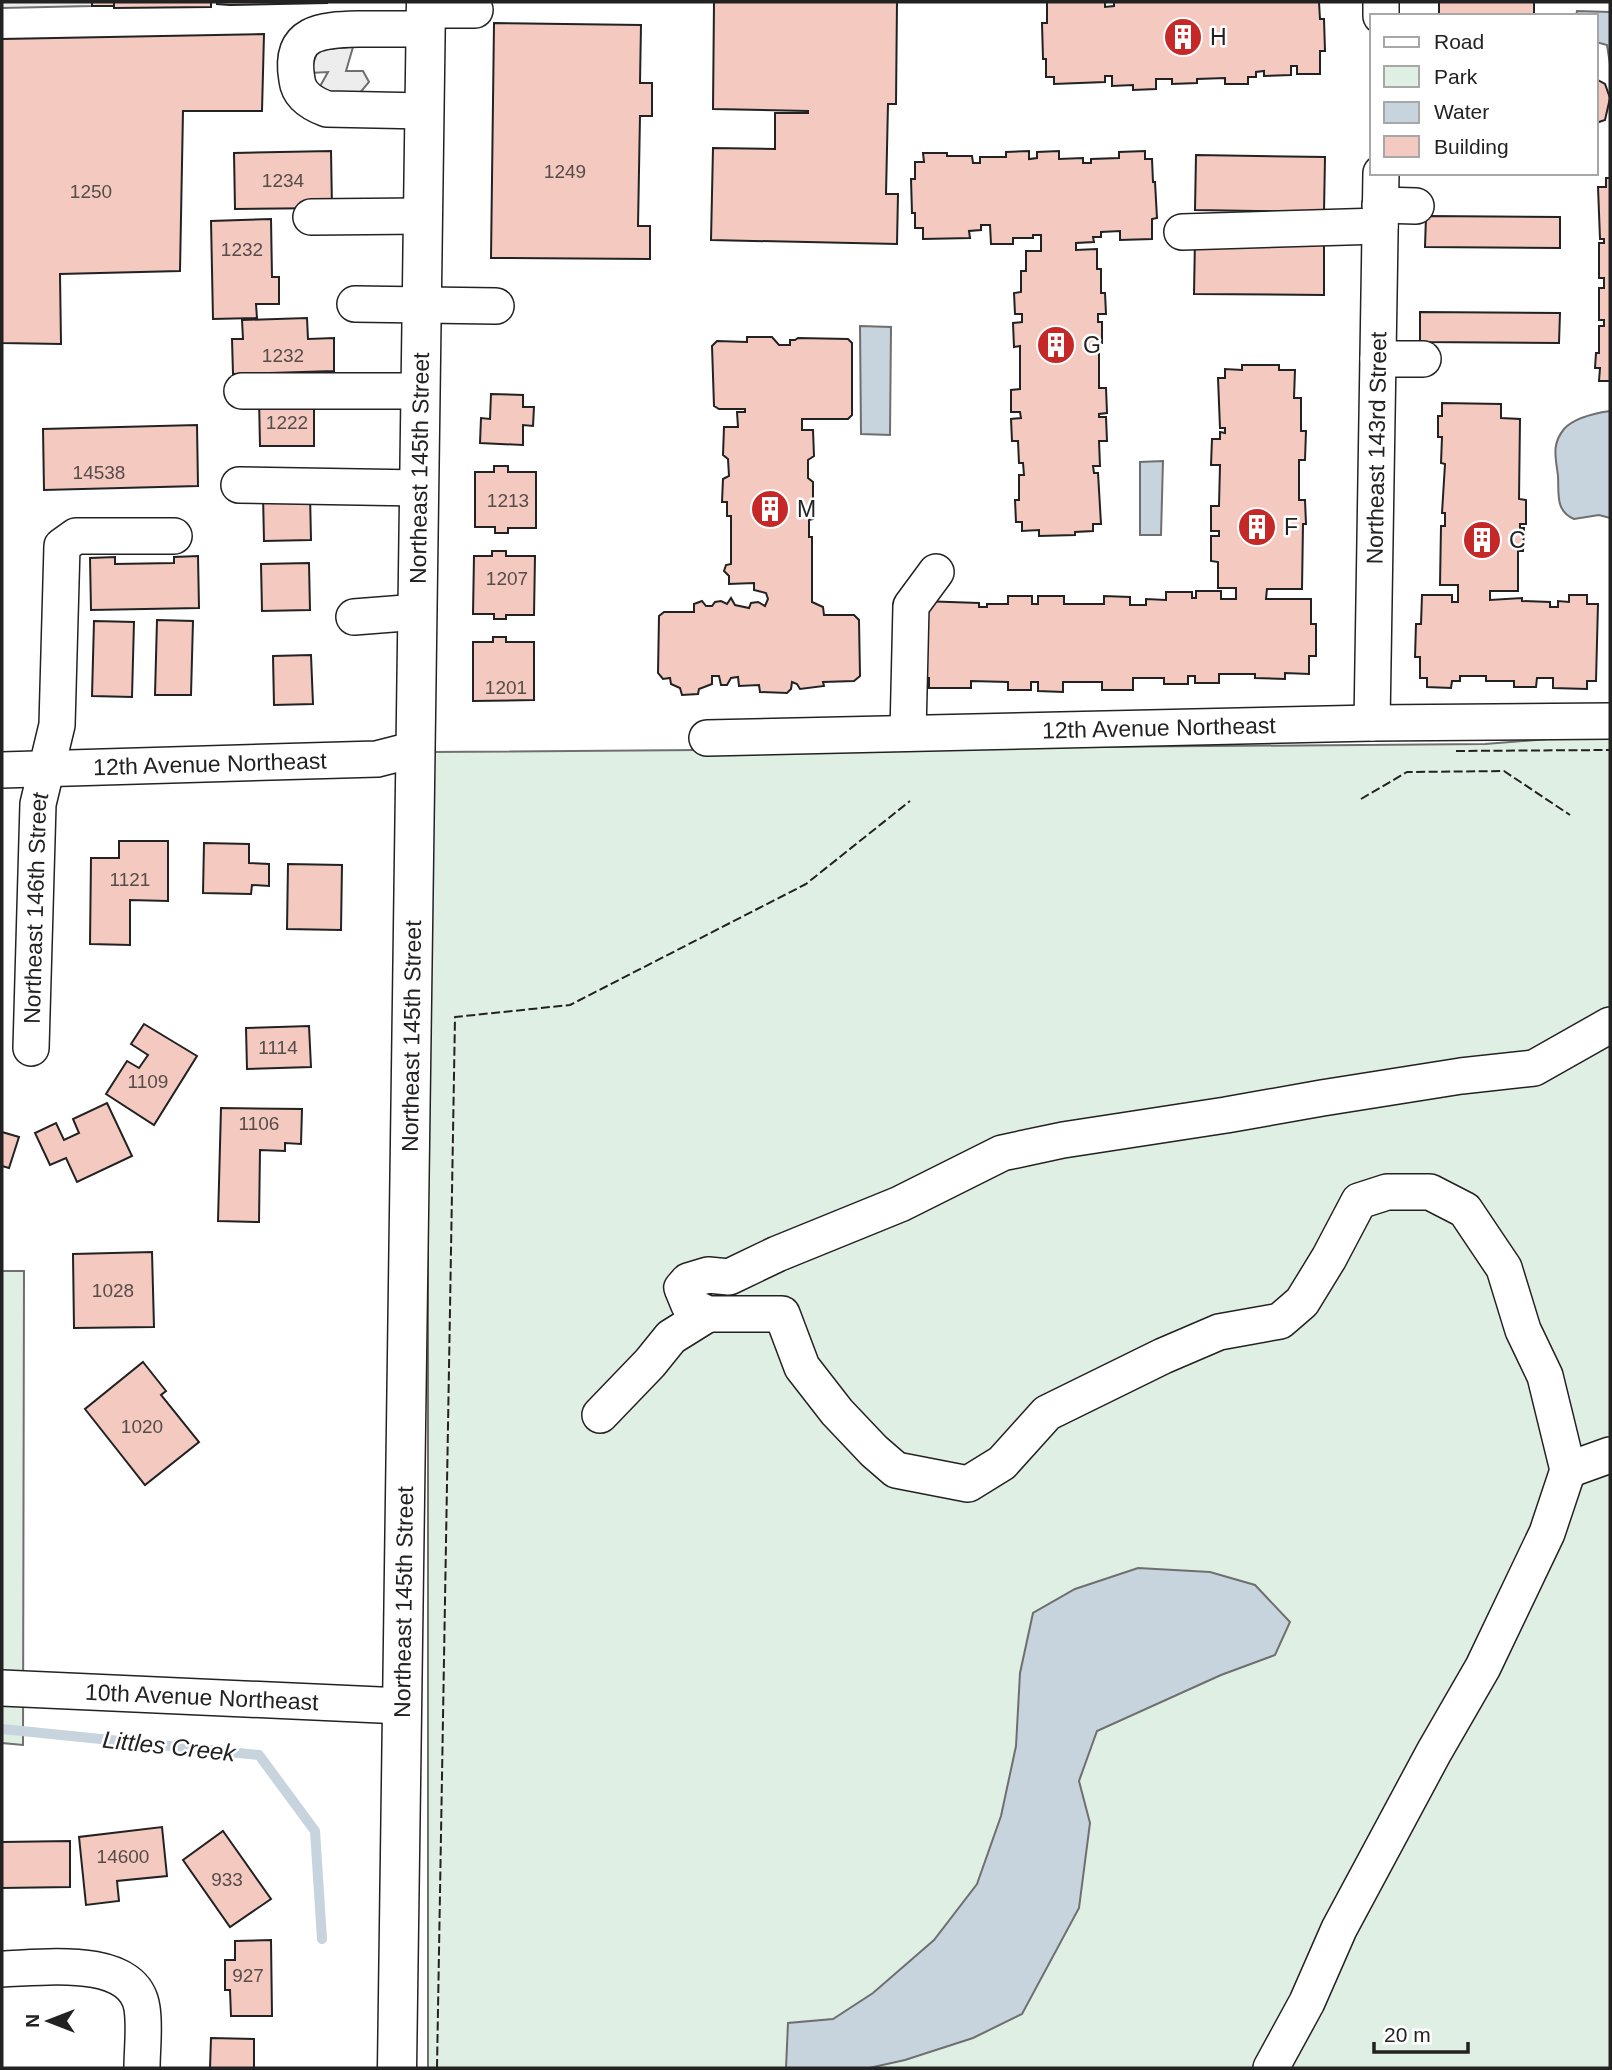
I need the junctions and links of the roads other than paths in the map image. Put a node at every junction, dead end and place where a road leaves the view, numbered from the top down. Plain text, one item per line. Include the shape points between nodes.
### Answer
1 (475, 10) dead end
2 (426, 14) edge
3 (425, 111) junction
4 (1380, 201) edge
5 (1416, 206) dead end
6 (423, 216) junction
7 (312, 217) dead end
8 (1182, 232) dead end
9 (355, 304) dead end
10 (422, 305) junction
11 (496, 306) dead end
12 (1378, 359) junction
13 (1423, 359) dead end
14 (242, 391) dead end
15 (421, 391) junction
16 (239, 485) dead end
17 (419, 488) junction
18 (174, 536) dead end
19 (936, 572) dead end
20 (418, 612) junction
21 (354, 617) dead end
22 (1610, 721) edge
23 (1372, 723) junction
24 (908, 733) junction
25 (707, 738) dead end
26 (416, 749) junction
27 (47, 769) junction
28 (2, 770) edge
29 (1610, 1025) edge
30 (31, 1048) dead end
31 (708, 1314) junction
32 (600, 1415) dead end
33 (1610, 1455) edge
34 (1568, 1470) junction
35 (2, 1688) edge
36 (402, 1706) junction
37 (2, 1969) edge
38 (142, 2068) edge
39 (397, 2068) edge
40 (1270, 2068) edge

1 - 2 street
2 - 3 main road, Northeast 145th Street
2 - 3 street via 323,30 304,42 296,70 302,93 316,106
3 - 6 main road, Northeast 145th Street
4 - 5 street
4 - 8 street
4 - 12 street, Northeast 143rd Street
6 - 7 street
6 - 10 main road, Northeast 145th Street
9 - 10 street
10 - 11 street
10 - 15 main road, Northeast 145th Street
12 - 13 street
12 - 23 street, Northeast 143rd Street
14 - 15 street
15 - 17 main road, Northeast 145th Street
16 - 17 street
17 - 20 main road, Northeast 145th Street
18 - 27 street, Northeast 146th Street via 76,536 62,546 57,724
19 - 24 street via 911,606
20 - 21 street
20 - 26 main road, Northeast 145th Street
22 - 23 street, 12th Avenue Northeast
23 - 24 street, 12th Avenue Northeast
24 - 25 street, 12th Avenue Northeast
26 - 27 street, 12th Avenue Northeast via 377,760
26 - 36 main road, Northeast 145th Street
27 - 28 street, 12th Avenue Northeast
27 - 30 street, Northeast 146th Street via 38,804
29 - 31 street via 1534,1068 1322,1098 1002,1153 900,1204 729,1277 708,1275 688,1281 682,1288 689,1305
31 - 32 street via 671,1337
31 - 34 street via 782,1314 802,1367 874,1451 895,1470 968,1484 1002,1463 1047,1413 1219,1332 1280,1321 1302,1302 1359,1201 1387,1192 1430,1192 1465,1210 1504,1268 1523,1329 1545,1376
33 - 34 street
34 - 40 street via 1547,1533 1483,1667 1339,1929 1307,2003
35 - 36 street, 10th Avenue Northeast
36 - 39 main road, Northeast 145th Street
37 - 38 street via 86,1967 126,1981 137,1992 142,2007

